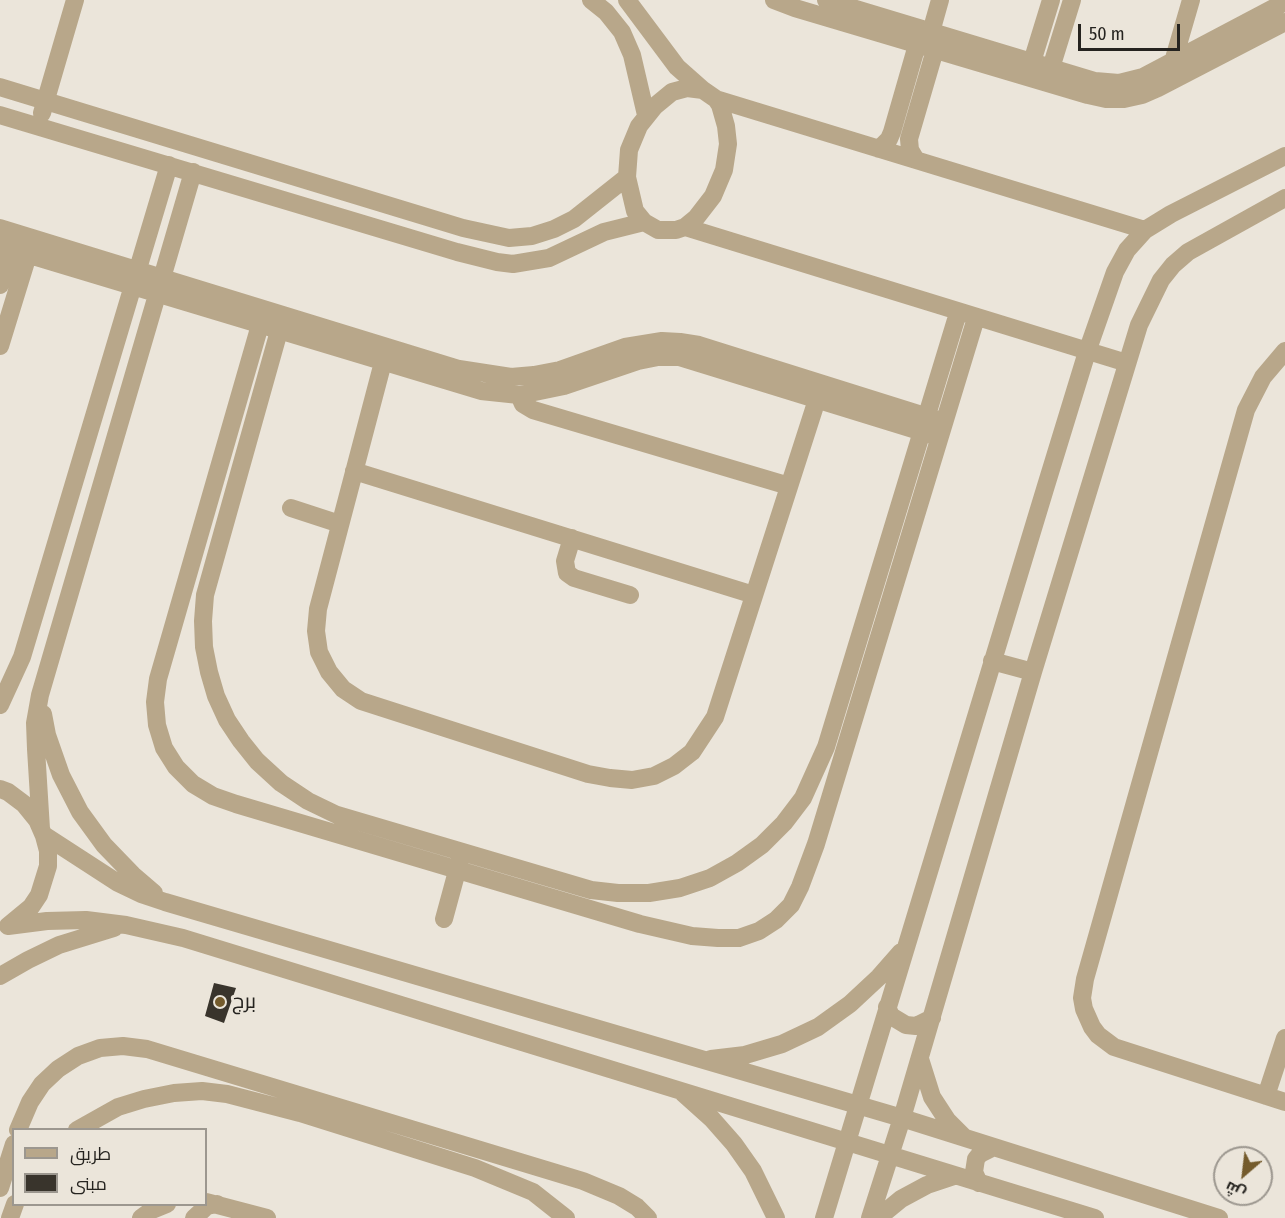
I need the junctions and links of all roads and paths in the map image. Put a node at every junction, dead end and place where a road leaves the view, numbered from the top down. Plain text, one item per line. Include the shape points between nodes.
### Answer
1 (75, 0) edge
2 (591, 0) edge
3 (627, 0) edge
4 (774, 0) edge
5 (826, 0) edge
6 (940, 0) edge
7 (1051, 0) edge
8 (1072, 0) edge
9 (1191, 0) edge
10 (1284, 4) edge
11 (1273, 22) edge
12 (931, 32) junction
13 (917, 45) junction
14 (935, 50) junction
15 (1032, 62) junction
16 (1173, 62) junction
17 (1051, 68) junction
18 (0, 87) edge
19 (1106, 91) junction
20 (709, 95) junction
21 (45, 101) junction
22 (0, 115) edge
23 (646, 115) junction
24 (38, 126) junction
25 (879, 149) junction
26 (1285, 156) edge
27 (916, 160) junction
28 (168, 165) junction
29 (193, 172) junction
30 (627, 177) junction
31 (341, 191) junction
32 (1285, 198) edge
33 (334, 215) junction
34 (644, 222) junction
35 (685, 227) junction
36 (0, 228) edge
37 (1145, 230) junction
38 (13, 250) edge
39 (135, 278) junction
40 (0, 285) edge
41 (159, 286) junction
42 (967, 315) junction
43 (260, 325) junction
44 (279, 331) junction
45 (0, 346) edge
46 (1285, 351) edge
47 (1087, 352) junction
48 (385, 355) junction
49 (1127, 363) junction
50 (819, 392) junction
51 (519, 395) junction
52 (933, 427) junction
53 (354, 471) junction
54 (789, 486) junction
55 (291, 508) dead end
56 (340, 524) junction
57 (572, 538) junction
58 (190, 569) junction
59 (210, 576) junction
60 (630, 595) dead end
61 (754, 595) junction
62 (992, 662) junction
63 (1033, 672) junction
64 (14, 674) junction
65 (0, 692) edge
66 (40, 694) junction
67 (0, 705) edge
68 (0, 789) edge
69 (43, 832) junction
70 (460, 861) junction
71 (618, 893) junction
72 (165, 902) junction
73 (612, 916) junction
74 (444, 919) dead end
75 (126, 925) junction
76 (3, 929) edge
77 (906, 946) junction
78 (0, 976) edge
79 (887, 1007) junction
80 (932, 1018) junction
81 (1285, 1038) edge
82 (920, 1059) junction
83 (705, 1060) junction
84 (680, 1090) junction
85 (1266, 1096) junction
86 (1285, 1102) edge
87 (302, 1105) junction
88 (858, 1106) junction
89 (902, 1118) junction
90 (19, 1128) edge
91 (81, 1128) edge
92 (966, 1139) junction
93 (847, 1142) junction
94 (992, 1148) junction
95 (12, 1150) edge
96 (890, 1155) junction
97 (954, 1176) junction
98 (980, 1183) junction
99 (0, 1188) edge
100 (211, 1203) edge
101 (162, 1206) edge
102 (141, 1218) edge
103 (194, 1218) edge
104 (267, 1218) edge
105 (566, 1218) edge
106 (648, 1218) edge
107 (776, 1218) edge
108 (824, 1218) edge
109 (870, 1218) edge
110 (878, 1218) edge
111 (1095, 1218) edge
112 (1218, 1218) edge

1 - 21 street
2 - 23 street via 622,32 632,55
3 - 20 street via 677,67
4 - 13 street
5 - 12 street
6 - 12 street
7 - 15 street
8 - 17 street
9 - 16 street
10 - 11 street
11 - 16 street
11 - 19 street via 1142,96 1124,99
12 - 13 street via 922,36
12 - 14 street
12 - 15 street
13 - 14 street
13 - 25 street via 892,132
14 - 19 street via 1088,95
14 - 27 street via 909,139
15 - 17 street
16 - 19 street
17 - 19 street
18 - 21 street
20 - 23 street via 687,88 672,92
20 - 25 street
20 - 35 street via 723,112 726,126 724,170 713,196
21 - 24 street
21 - 31 street
22 - 24 street
23 - 30 street via 629,150
24 - 28 street
25 - 27 street
26 - 37 street
27 - 37 street
28 - 29 street
28 - 39 street
29 - 33 street
29 - 41 street
30 - 31 street via 574,219 532,236 509,238
30 - 34 street via 635,211
31 - 33 street
32 - 49 street via 1204,241 1173,265 1151,297
33 - 34 street via 477,258 513,264 549,258 604,232
34 - 35 street via 658,230
35 - 42 street
36 - 39 street
37 - 47 street via 1127,250 1115,272
38 - 39 street
38 - 40 street
38 - 45 street
39 - 41 street
39 - 64 street
41 - 43 street
41 - 48 street
41 - 66 street
42 - 47 street
42 - 52 street
43 - 44 street
43 - 58 street
44 - 48 street
44 - 59 street
46 - 85 street via 1263,376 1246,410 1082,999 1092,1027 1114,1047
47 - 49 street
47 - 62 street
48 - 50 street via 511,377 560,370 644,343 681,342 699,345
48 - 51 street via 481,391
48 - 53 street
49 - 63 street
50 - 51 street via 679,357 658,357 564,386
50 - 52 street
50 - 54 street
51 - 54 street via 523,404 533,410
52 - 71 street via 826,747 803,798 762,845 710,878 680,888
52 - 73 street via 816,844 790,905 759,931 739,938 692,936
53 - 56 street
53 - 57 street
54 - 61 street
55 - 56 street
56 - 61 street via 316,631 329,672 343,689 381,709 610,778 654,776 692,752 715,717
57 - 60 street via 565,561 567,573
57 - 61 street
58 - 59 street
58 - 70 street via 155,702 164,748 177,767 193,784 213,796
59 - 70 street via 203,621 209,672 227,720 257,761 308,801
62 - 63 street
62 - 77 street
63 - 80 street
64 - 65 street
64 - 67 street
66 - 69 street via 35,741
66 - 72 street via 61,775 80,812 104,845
68 - 69 street via 24,804
69 - 72 street via 118,883
69 - 76 street via 48,851 45,881 31,907
70 - 71 street
70 - 73 street
70 - 74 street
71 - 73 street
72 - 83 street
75 - 76 street via 47,921
75 - 78 street via 59,945
75 - 84 street via 183,938
77 - 79 street
77 - 83 street via 879,978 818,1027 745,1055
79 - 80 street via 891,1016 906,1025 916,1026
79 - 88 street
80 - 82 street
81 - 85 street
82 - 89 street
82 - 92 street via 932,1097
83 - 88 street
84 - 93 street
84 - 107 street via 734,1144 753,1171
85 - 86 street
87 - 90 street via 168,1054 123,1046 100,1048 58,1069 30,1102
87 - 91 street via 202,1091 174,1093 118,1107
87 - 105 street via 507,1179 533,1192
87 - 106 street via 600,1187 637,1207
88 - 89 street
88 - 93 street
89 - 92 street
89 - 96 street
92 - 94 street
93 - 96 street
93 - 108 street
94 - 98 street via 976,1159 974,1172
94 - 112 street
95 - 99 street
96 - 97 street
96 - 109 street
97 - 98 street
97 - 110 street via 927,1185
98 - 111 street
100 - 103 street
100 - 104 street
101 - 102 street

